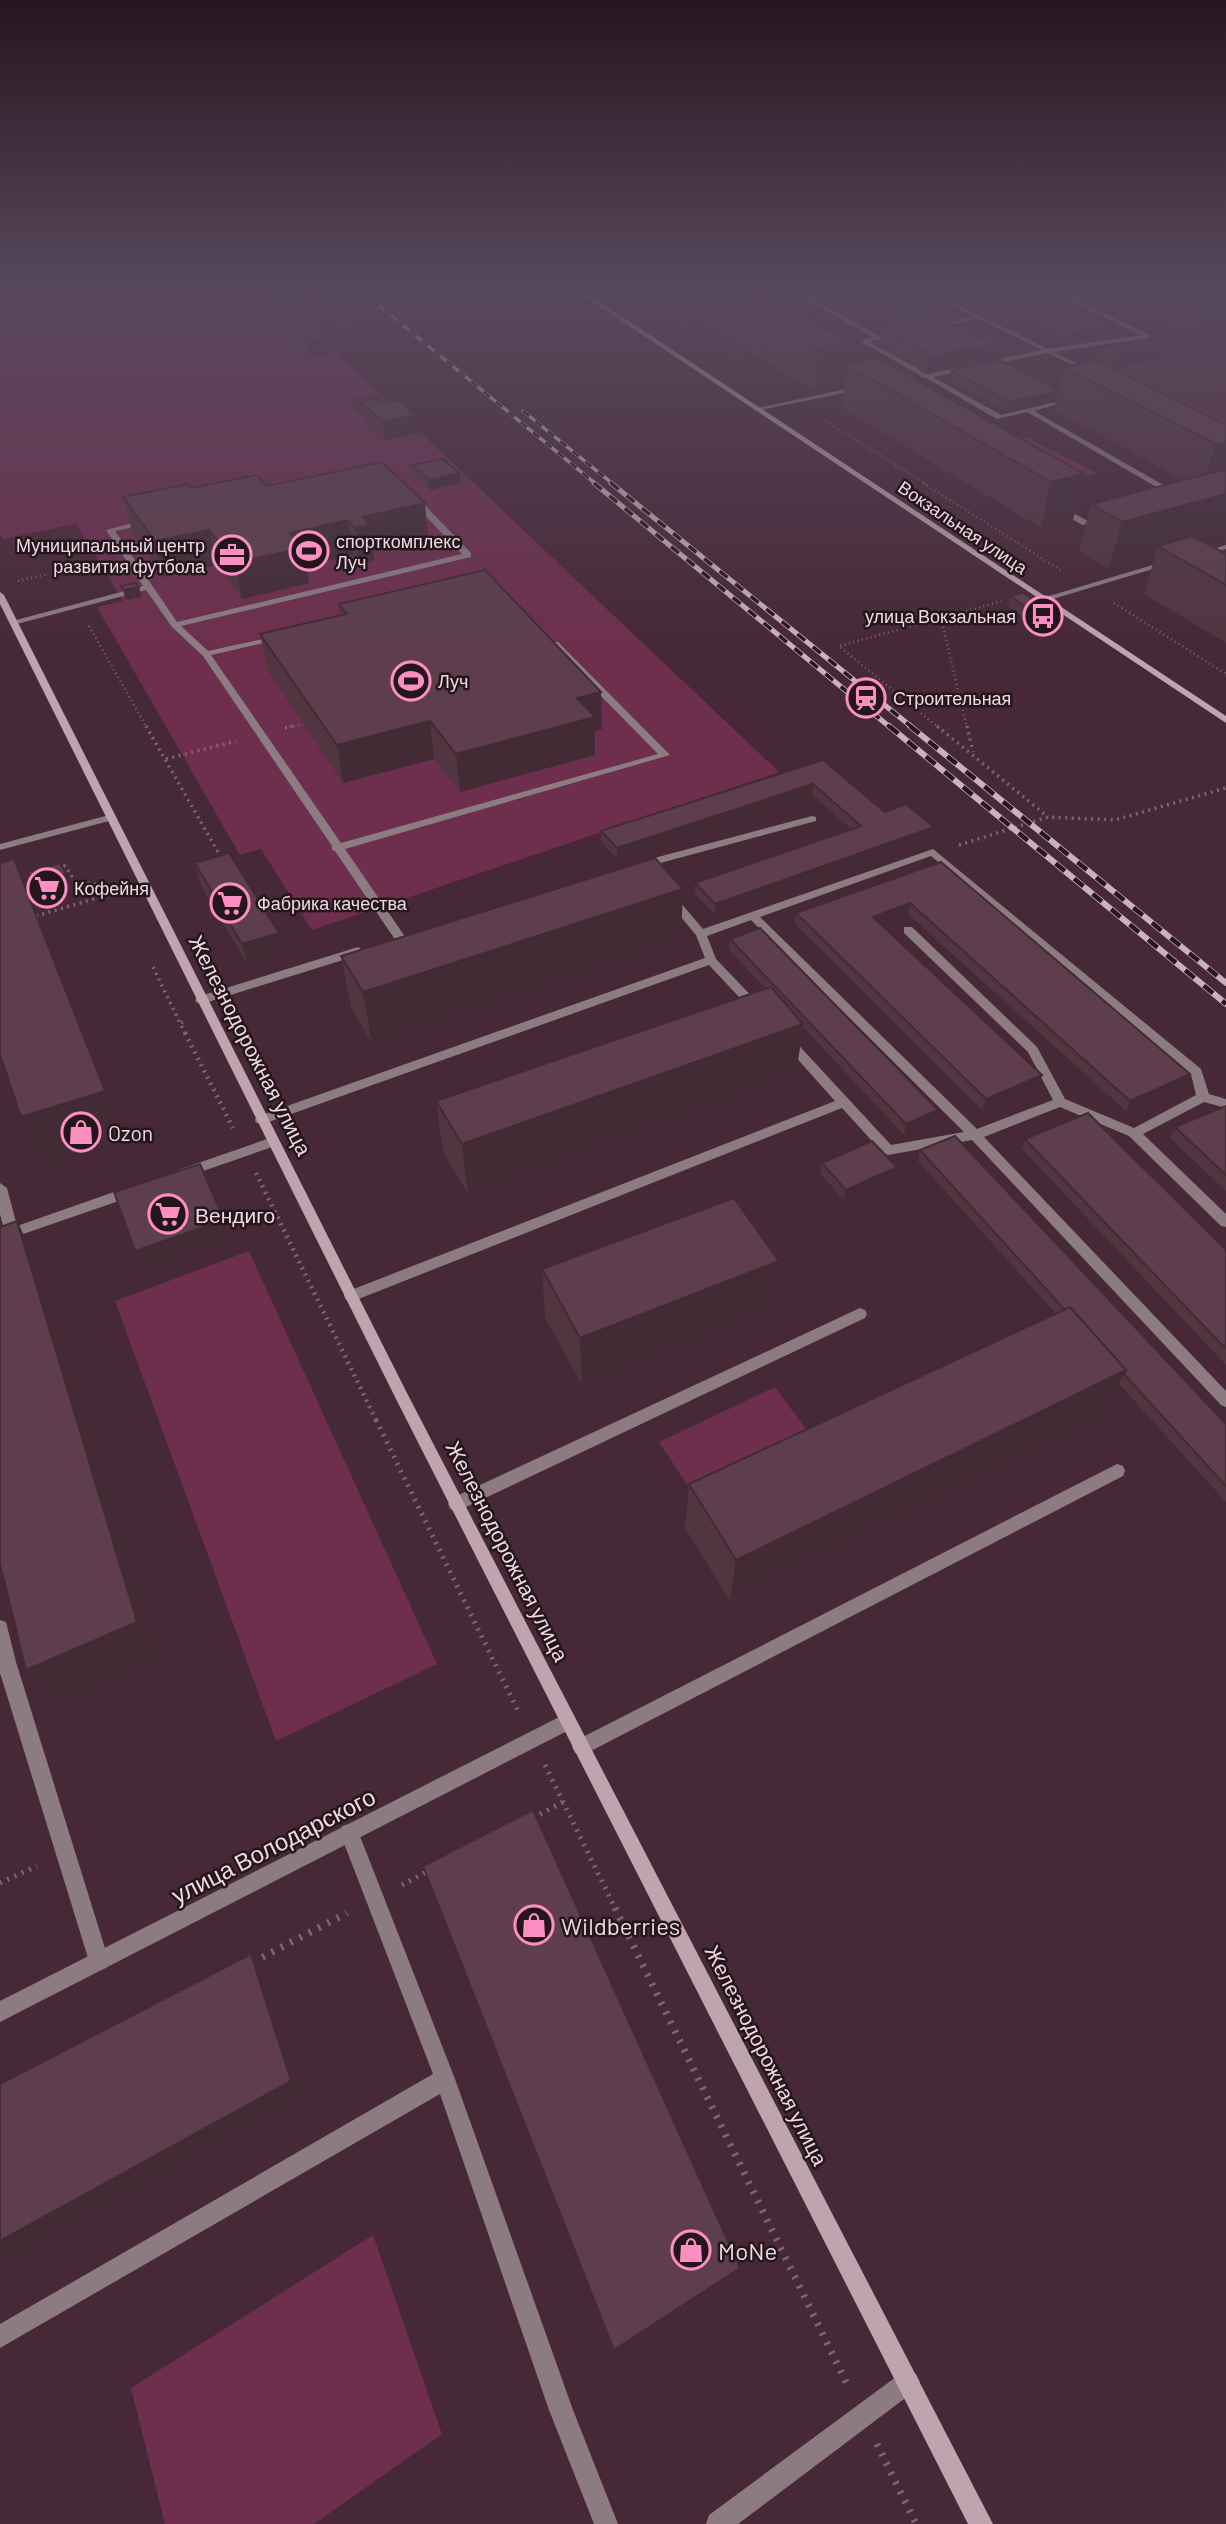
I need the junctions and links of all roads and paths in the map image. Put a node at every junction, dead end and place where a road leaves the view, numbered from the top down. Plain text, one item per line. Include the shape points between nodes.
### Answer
1 (763, 408) edge
2 (808, 408) edge
3 (982, 408) edge
4 (1036, 408) edge
5 (756, 409) joint
6 (1028, 410) junction
7 (403, 488) edge
8 (1166, 500) edge
9 (1050, 502) edge
10 (1112, 515) edge
11 (160, 518) edge
12 (1226, 547) edge
13 (1190, 557) edge
14 (1178, 560) edge
15 (1166, 564) junction
16 (1178, 570) edge
17 (48, 574) dead end
18 (12, 582) dead end
19 (148, 587) junction
20 (1089, 587) junction
21 (1026, 588) junction
22 (0, 595) edge
23 (1043, 599) junction
24 (941, 618) junction
25 (85, 619) dead end
26 (13, 622) junction
27 (175, 625) junction
28 (543, 632) edge
29 (285, 635) edge
30 (206, 654) junction
31 (1226, 674) edge
32 (1226, 720) edge
33 (973, 753) junction
34 (1226, 788) edge
35 (1048, 817) junction
36 (109, 818) junction
37 (812, 819) dead end
38 (0, 847) edge
39 (336, 848) junction
40 (933, 852) junction
41 (647, 863) junction
42 (225, 864) edge
43 (634, 867) edge
44 (55, 869) edge
45 (109, 875) dead end
46 (115, 889) junction
47 (122, 904) dead end
48 (36, 916) edge
49 (754, 917) junction
50 (908, 930) dead end
51 (413, 934) edge
52 (701, 934) junction
53 (400, 938) junction
54 (387, 942) edge
55 (373, 946) edge
56 (711, 960) junction
57 (151, 964) dead end
58 (201, 1000) junction
59 (768, 1021) edge
60 (180, 1023) dead end
61 (778, 1031) edge
62 (1203, 1097) junction
63 (844, 1102) junction
64 (1060, 1102) junction
65 (1226, 1104) edge
66 (261, 1120) junction
67 (1134, 1133) junction
68 (975, 1135) junction
69 (273, 1142) junction
70 (0, 1188) edge
71 (1226, 1222) edge
72 (6, 1235) edge
73 (351, 1296) junction
74 (860, 1314) dead end
75 (1226, 1401) edge
76 (1117, 1471) dead end
77 (456, 1504) junction
78 (0, 1628) edge
79 (4, 1664) edge
80 (568, 1722) junction
81 (581, 1747) junction
82 (563, 1802) dead end
83 (528, 1820) edge
84 (349, 1833) junction
85 (67, 1852) junction
86 (433, 1869) edge
87 (0, 1883) edge
88 (374, 1899) junction
89 (99, 1961) junction
90 (242, 1968) edge
91 (0, 2012) edge
92 (445, 2079) junction
93 (0, 2337) edge
94 (908, 2382) junction
95 (606, 2524) edge
96 (718, 2524) edge
97 (981, 2524) edge

1 - 5 street
2 - 20 path
3 - 6 street via 1000,417
4 - 6 street
5 - 21 main road, Вокзальная улица
6 - 8 street via 1180,497
7 - 27 street via 468,555
9 - 10 street via 1085,523
11 - 19 street via 110,530
12 - 13 street
14 - 15 street
15 - 16 street
15 - 20 street
17 - 18 path
19 - 26 street
19 - 27 street
20 - 23 street
20 - 31 path
21 - 23 main road, Вокзальная улица
21 - 24 path via 1012,593 1018,597
22 - 26 main road, Железнодорожная улица
23 - 32 main road, Вокзальная улица
24 - 33 path
24 - 33 path via 839,646
25 - 42 path
26 - 36 main road, Железнодорожная улица
27 - 30 street
28 - 39 street via 665,755
29 - 30 street
30 - 39 street
33 - 35 path
34 - 35 path via 1115,820
35 - 40 path
36 - 38 street
36 - 58 main road, Железнодорожная улица
37 - 41 street
39 - 53 street
40 - 49 street
40 - 62 street via 1197,1072
41 - 43 street
41 - 52 street
44 - 46 path via 65,866 75,881
45 - 46 path
46 - 47 path
46 - 48 path
49 - 52 street
49 - 68 street
50 - 64 street via 1033,1050
51 - 53 street
52 - 56 street
53 - 54 street
55 - 58 street
56 - 59 street
56 - 66 street
57 - 60 path
58 - 66 main road, Железнодорожная улица
61 - 63 street
62 - 65 street
62 - 67 street
63 - 68 street via 888,1150
63 - 73 street
64 - 67 street
64 - 68 street
66 - 69 main road, Железнодорожная улица
67 - 71 street
68 - 75 street
69 - 72 street
69 - 73 main road, Железнодорожная улица
70 - 72 street
73 - 77 main road, Железнодорожная улица
74 - 77 street
76 - 81 street
77 - 80 main road, Железнодорожная улица
78 - 79 street
79 - 85 street
80 - 81 main road, Железнодорожная улица
80 - 84 street, улица Володарского
81 - 94 main road, Железнодорожная улица
82 - 83 path
84 - 88 street
84 - 89 street, улица Володарского
85 - 87 path
85 - 89 street
86 - 88 path
88 - 90 path
88 - 92 street
89 - 91 street, улица Володарского
92 - 93 street
92 - 95 street via 561,2410
94 - 96 street
94 - 97 main road, Железнодорожная улица

